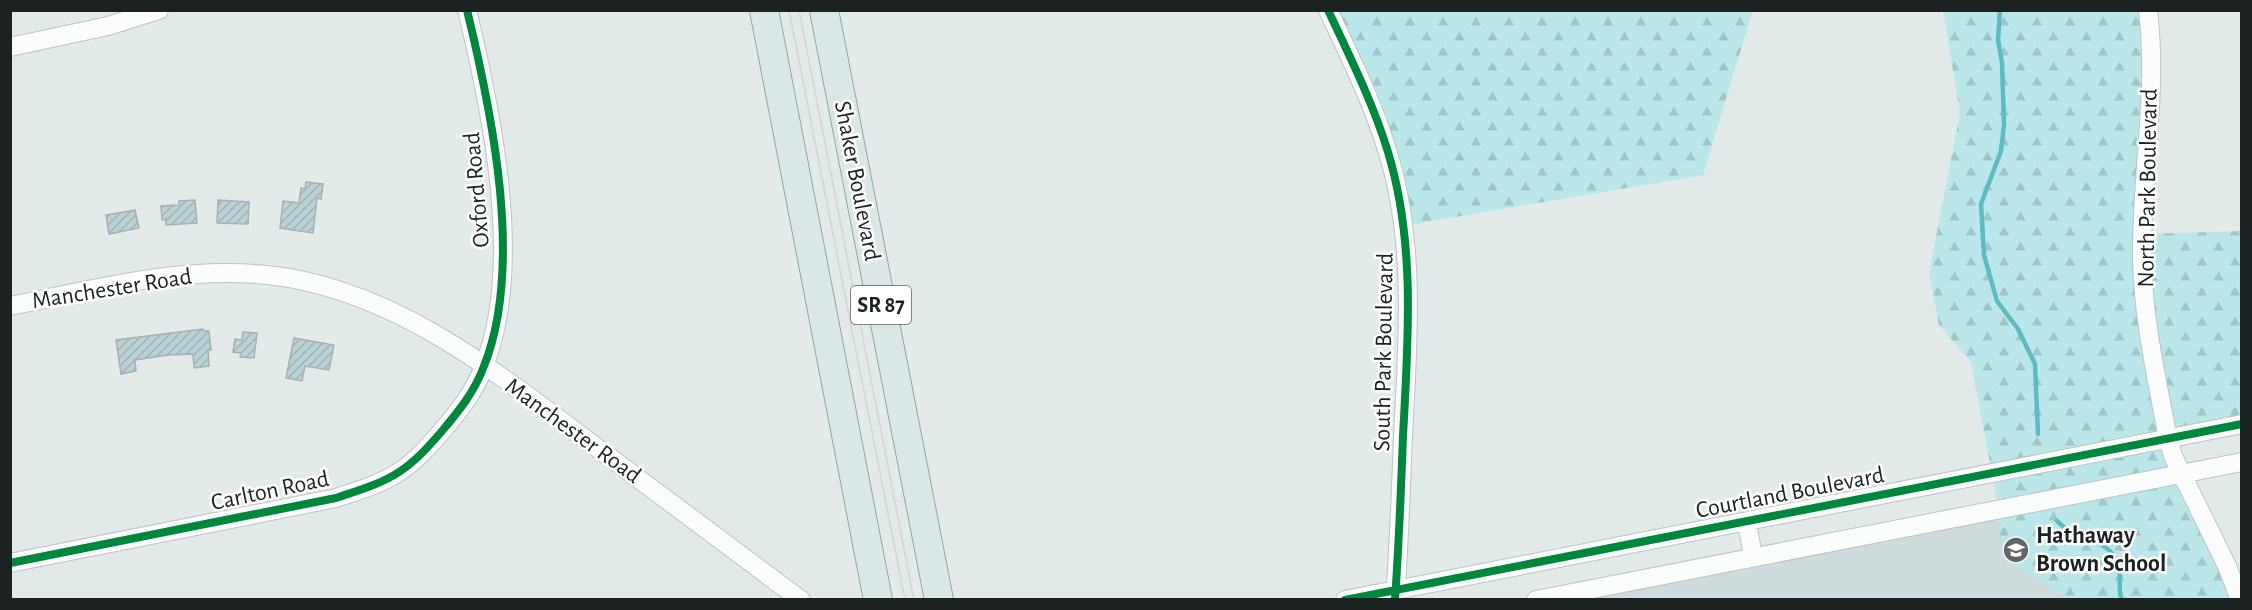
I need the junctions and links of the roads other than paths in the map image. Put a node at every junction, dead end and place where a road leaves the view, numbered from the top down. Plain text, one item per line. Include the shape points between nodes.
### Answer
1 (159, 10) edge
2 (467, 10) edge
3 (764, 10) edge
4 (824, 10) edge
5 (1328, 10) edge
6 (2148, 10) edge
7 (10, 47) edge
8 (10, 306) edge
9 (484, 366) junction
10 (2241, 424) edge
11 (2168, 439) junction
12 (2241, 462) edge
13 (2181, 473) junction
14 (1747, 522) junction
15 (1754, 557) junction
16 (10, 563) edge
17 (1395, 595) edge
18 (801, 600) edge
19 (878, 600) edge
20 (939, 600) edge
21 (1345, 600) edge
22 (1536, 600) edge
23 (2240, 600) edge

1 - 7 street via 108,26
2 - 9 street, Oxford Road via 486,97 501,216 501,300
3 - 19 main road, SR 87
4 - 20 main road, Shaker Boulevard / SR 87
5 - 17 street, South Park Boulevard via 1377,122 1402,219 1408,353
6 - 11 street, North Park Boulevard via 2151,81 2142,258 2147,322
8 - 9 street, Manchester Road via 177,275 267,275 327,288 392,312 456,346
9 - 16 street, Carlton Road via 463,405 413,461 398,473 359,490 295,507
9 - 18 street, Manchester Road
10 - 11 street, Courtland Boulevard
11 - 13 street, North Park Boulevard
11 - 14 street, Courtland Boulevard
12 - 13 street
13 - 15 street
13 - 23 street, North Park Boulevard
14 - 15 street
14 - 17 street, Courtland Boulevard
15 - 22 street
17 - 21 street, Courtland Boulevard

